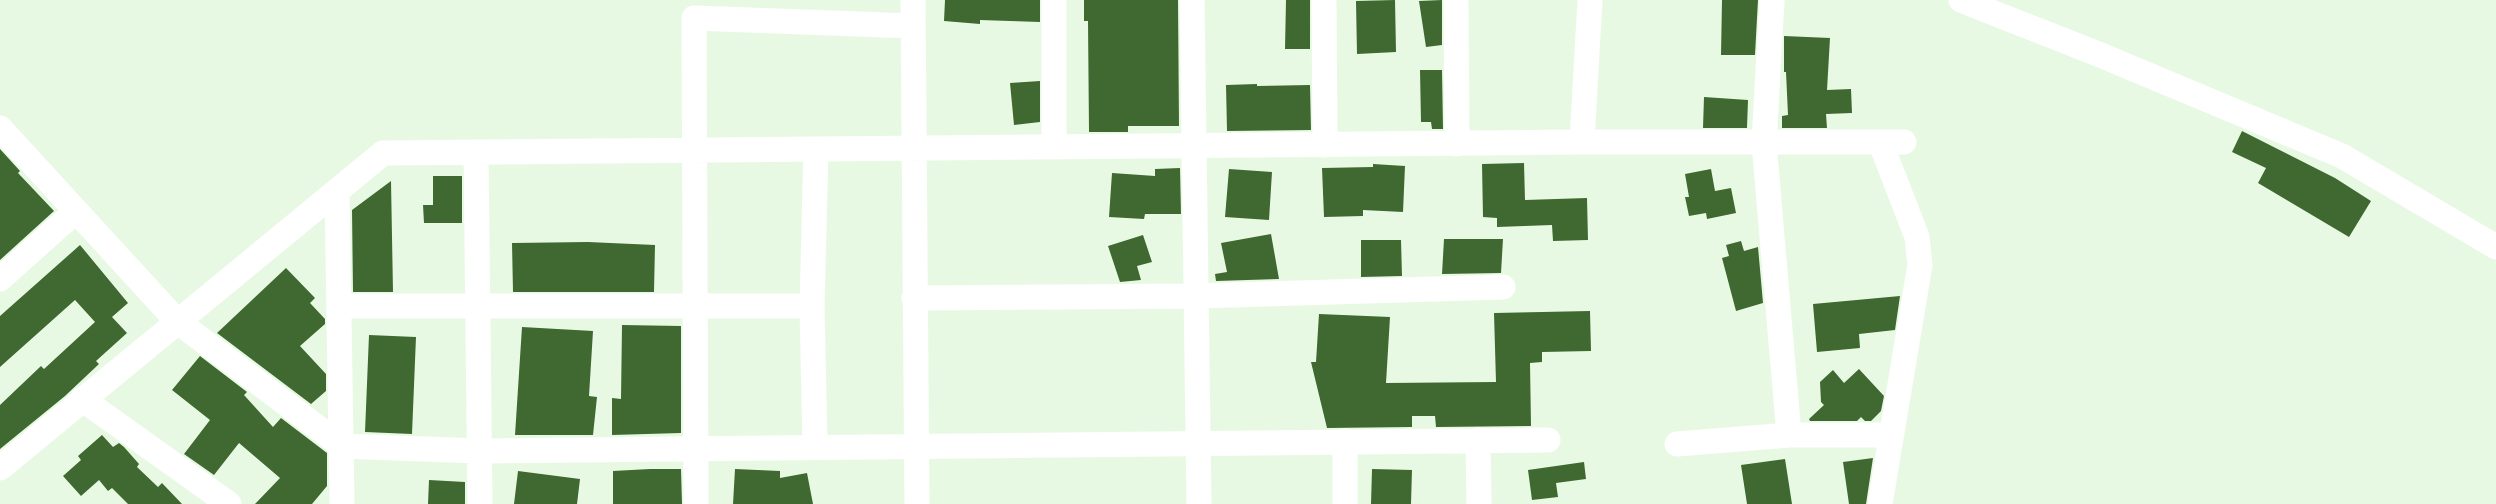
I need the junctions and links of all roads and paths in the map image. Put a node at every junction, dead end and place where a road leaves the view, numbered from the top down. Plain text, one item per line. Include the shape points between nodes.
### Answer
1 (912, 0) edge
2 (1054, 0) edge
3 (1192, 0) edge
4 (1324, 0) edge
5 (1456, 0) edge
6 (1590, 0) edge
7 (1772, 0) edge
8 (1961, 0) edge
9 (912, 26) junction
10 (0, 128) edge
11 (1582, 142) junction
12 (1764, 143) junction
13 (1457, 144) junction
14 (1325, 145) junction
15 (1193, 146) junction
16 (1054, 147) junction
17 (816, 149) junction
18 (912, 149) junction
19 (694, 150) junction
20 (476, 152) junction
21 (337, 191) junction
22 (76, 211) junction
23 (2496, 247) edge
24 (0, 279) edge
25 (1503, 287) dead end
26 (1196, 296) junction
27 (914, 298) junction
28 (339, 306) junction
29 (479, 306) junction
30 (694, 306) junction
31 (812, 306) junction
32 (177, 321) junction
33 (82, 399) junction
34 (1891, 434) junction
35 (1789, 435) junction
36 (1478, 440) junction
37 (1548, 440) dead end
38 (1345, 441) junction
39 (1199, 442) junction
40 (1677, 444) dead end
41 (917, 445) junction
42 (342, 446) junction
43 (815, 446) junction
44 (694, 448) junction
45 (480, 451) junction
46 (0, 468) edge
47 (213, 500) edge
48 (342, 504) edge
49 (480, 504) edge
50 (696, 504) edge
51 (917, 504) edge
52 (1199, 504) edge
53 (1345, 504) edge
54 (1479, 504) edge
55 (1880, 504) edge

1 - 9 street
2 - 16 street
3 - 15 street
4 - 14 street
5 - 13 street
6 - 11 street
7 - 12 street
8 - 23 street via 2342,156
9 - 18 street
9 - 19 street via 694,18
10 - 22 street
11 - 12 street
11 - 13 street
12 - 34 street via 1893,143 1917,238 1920,265
12 - 35 street
13 - 14 street
14 - 15 street
15 - 16 street
15 - 26 street
16 - 18 street
17 - 18 street
17 - 19 street
17 - 31 street
18 - 27 street
19 - 20 street
19 - 30 street
20 - 21 street via 383,153
20 - 29 street
21 - 28 street
21 - 32 street
22 - 24 street
22 - 32 street
25 - 26 street
26 - 27 street
26 - 39 street
27 - 41 street
28 - 29 street
28 - 42 street
29 - 30 street
29 - 45 street
30 - 31 street
30 - 44 street
31 - 43 street
32 - 33 street
32 - 42 street
33 - 46 street
33 - 47 street
34 - 35 street
34 - 55 street
35 - 40 street
36 - 37 street
36 - 38 street
36 - 54 street
38 - 39 street
38 - 53 street
39 - 41 street
39 - 52 street
41 - 43 street
41 - 51 street
42 - 45 street
42 - 48 street
43 - 44 street
44 - 45 street
44 - 50 street
45 - 49 street

